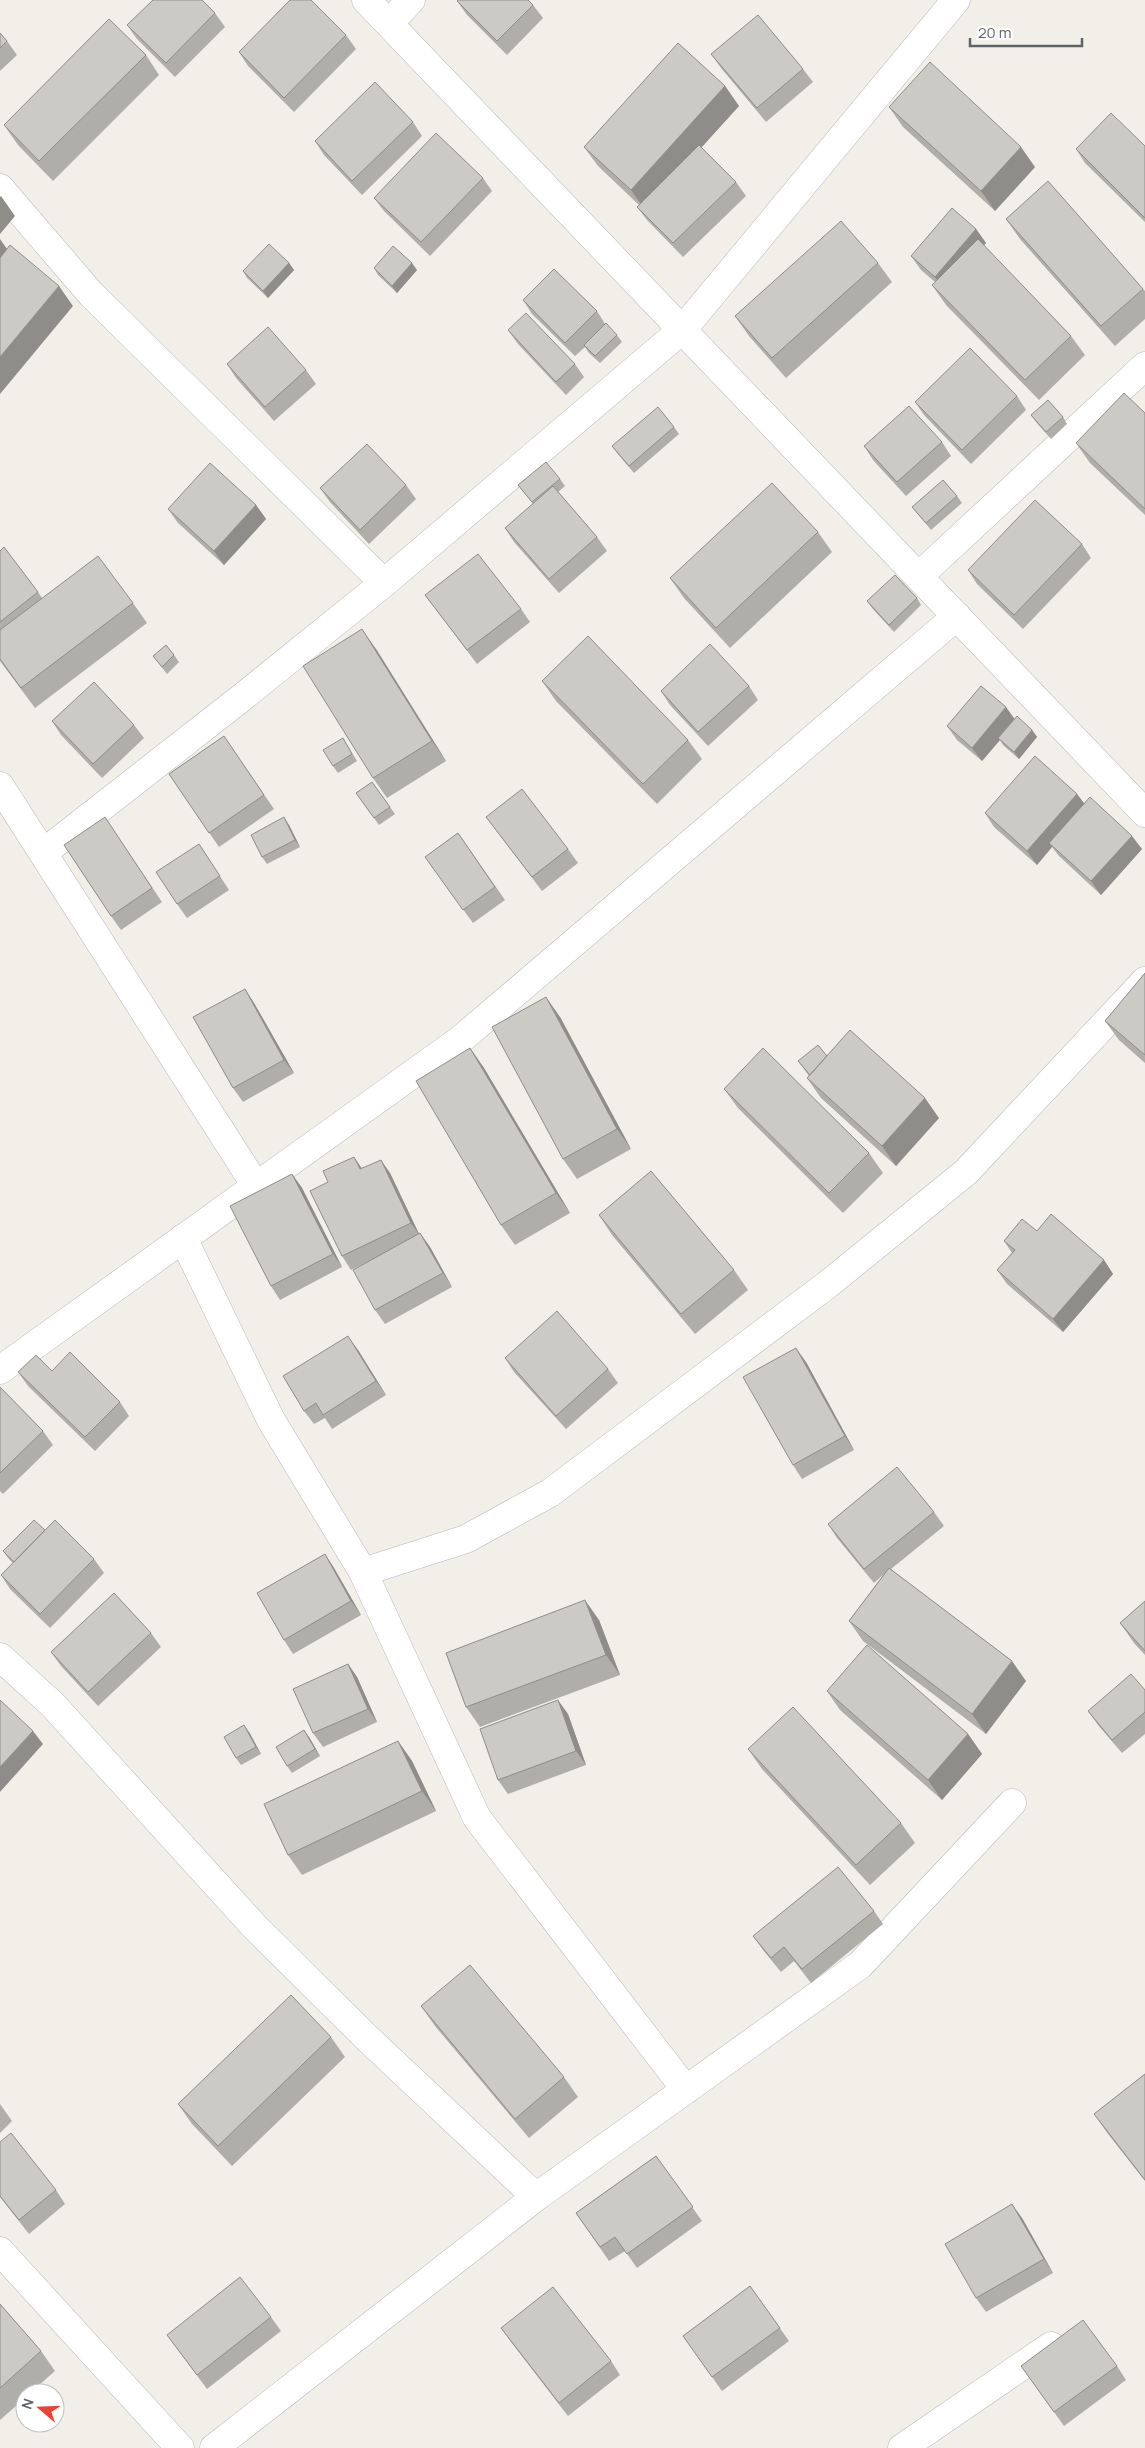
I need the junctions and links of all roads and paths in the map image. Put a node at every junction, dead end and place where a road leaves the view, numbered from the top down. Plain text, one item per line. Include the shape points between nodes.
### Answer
1 (366, 0) edge
2 (411, 0) edge
3 (956, 0) edge
4 (389, 23) junction
5 (0, 188) edge
6 (683, 329) junction
7 (1145, 366) edge
8 (919, 576) junction
9 (384, 583) junction
10 (957, 616) junction
11 (0, 786) edge
12 (1145, 813) edge
13 (42, 852) junction
14 (1145, 980) edge
15 (256, 1186) junction
16 (183, 1238) junction
17 (0, 1370) edge
18 (363, 1572) junction
19 (0, 1656) edge
20 (1012, 1803) dead end
21 (686, 2090) junction
22 (536, 2197) junction
23 (0, 2251) edge
24 (1069, 2333) edge
25 (169, 2444) edge
26 (214, 2448) edge
27 (902, 2448) edge

1 - 4 street
2 - 4 street
3 - 6 street
4 - 6 street
5 - 9 street via 91,294
6 - 8 street
6 - 9 street
7 - 8 street
8 - 10 street
9 - 13 street
10 - 12 street
10 - 15 street via 460,1040
11 - 13 street
13 - 15 street
14 - 18 street via 966,1172 827,1285 550,1493 466,1539
15 - 16 street
16 - 17 street
16 - 18 street via 271,1420
18 - 21 street via 477,1818
19 - 22 street via 52,1704 255,1927
20 - 21 street via 860,1964
21 - 22 street
22 - 26 street
23 - 25 street
24 - 27 street

